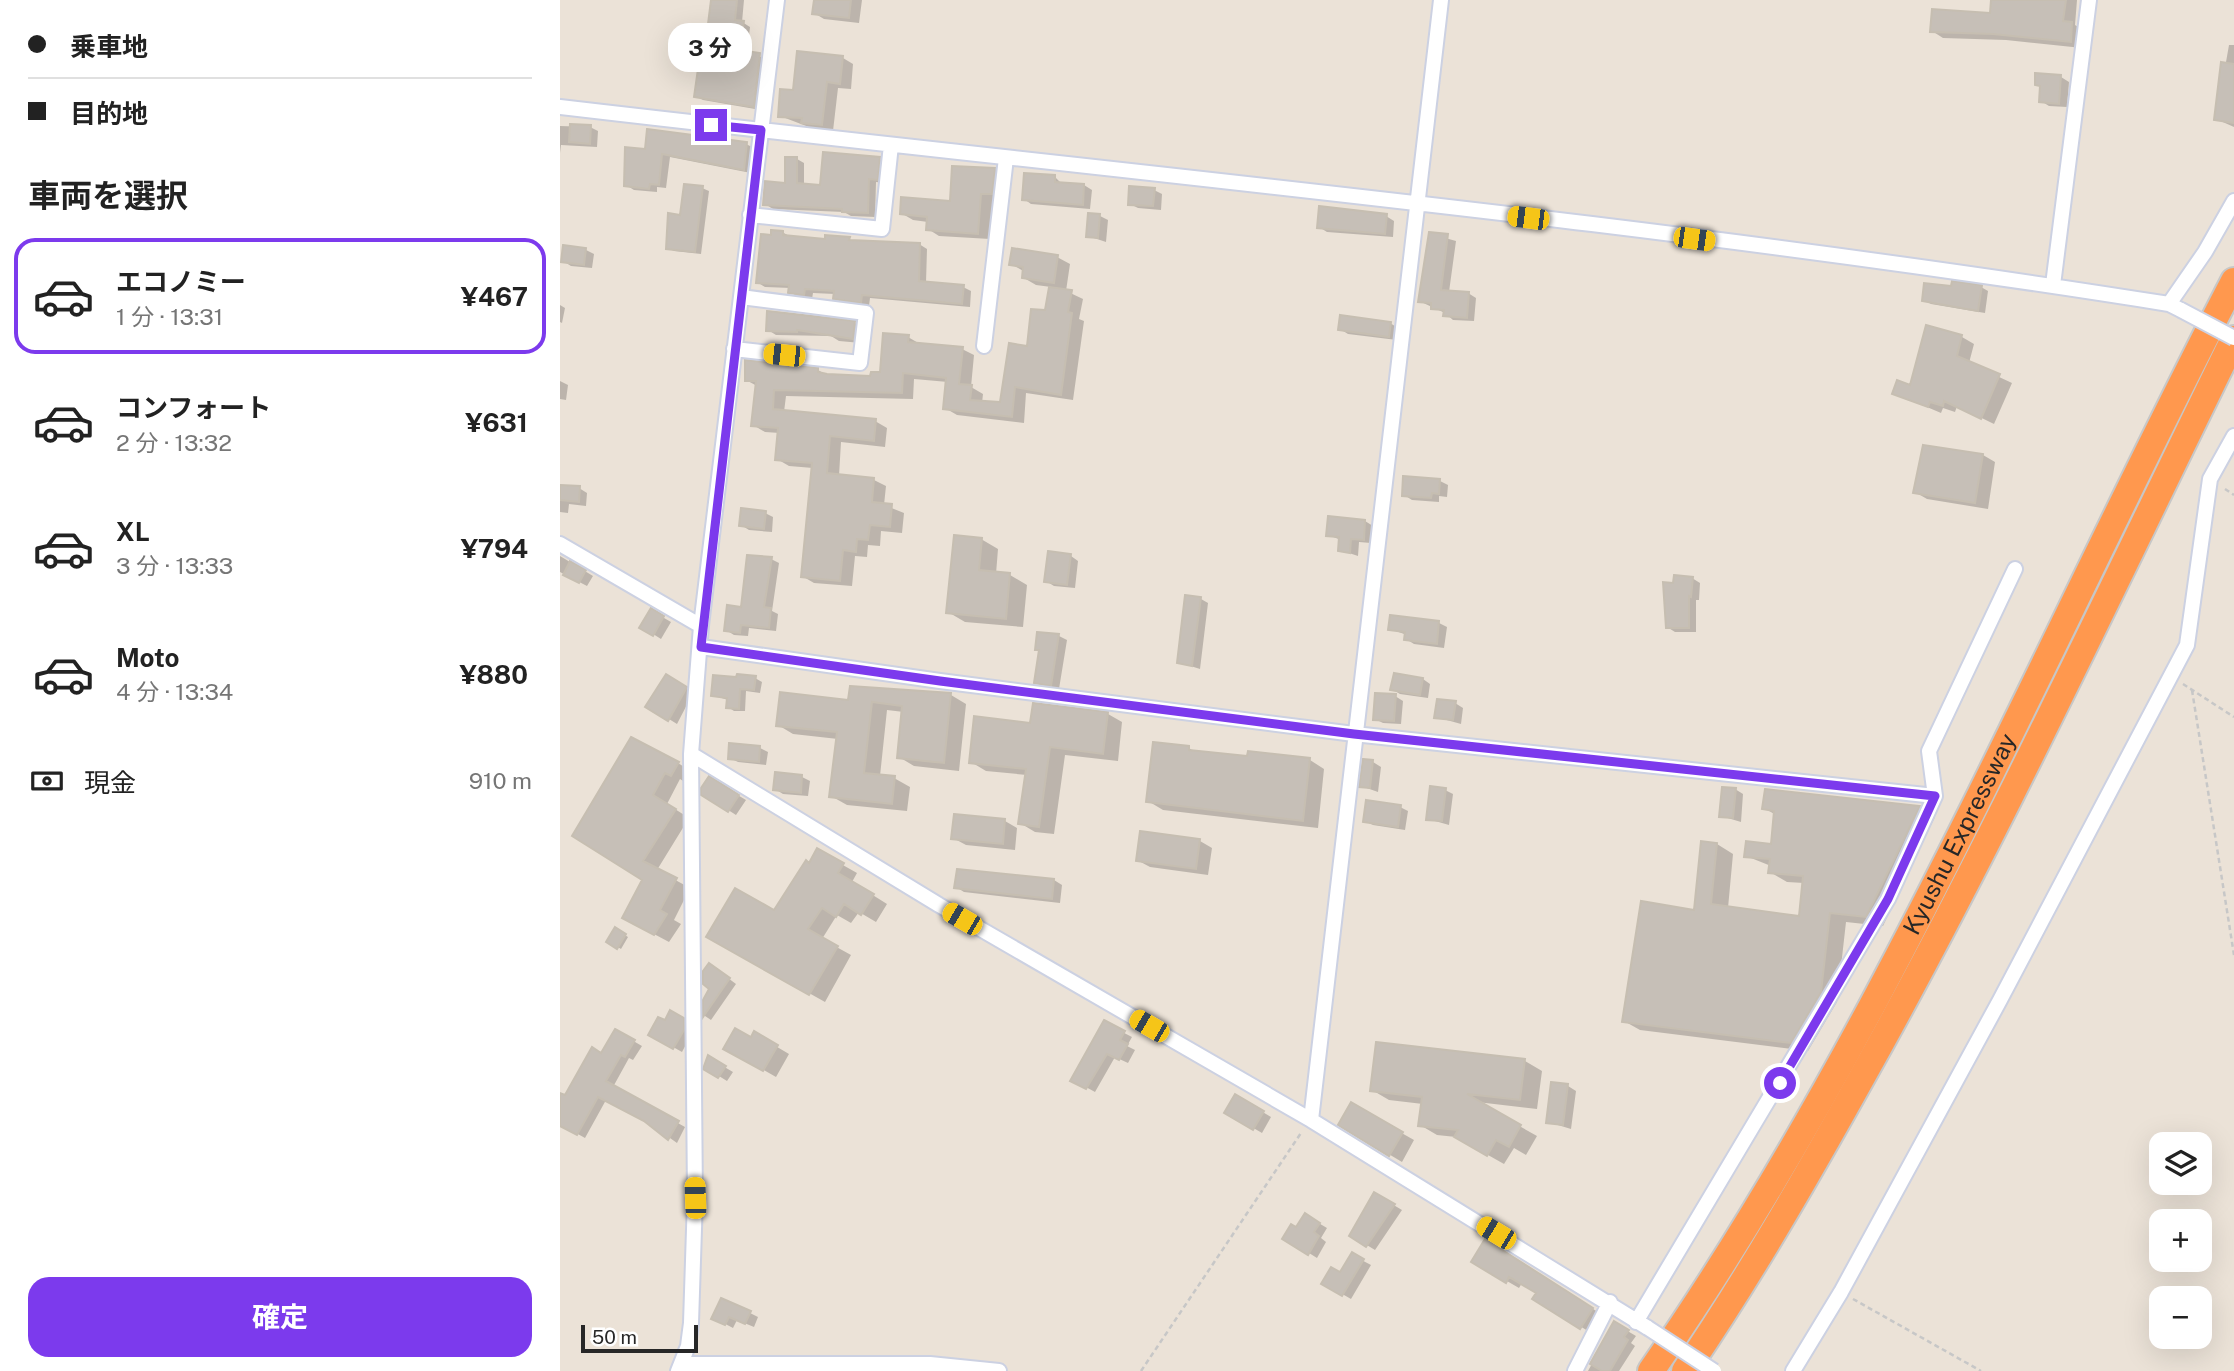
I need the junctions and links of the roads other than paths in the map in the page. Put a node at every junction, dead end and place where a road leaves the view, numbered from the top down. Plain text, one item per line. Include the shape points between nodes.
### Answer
1 (777, 0) edge
2 (1441, 0) edge
3 (2089, 0) edge
4 (560, 107) edge
5 (761, 130) junction
6 (891, 145) junction
7 (1006, 158) junction
8 (2234, 201) edge
9 (1417, 203) junction
10 (750, 215) junction
11 (2234, 281) edge
12 (2053, 285) junction
13 (741, 297) junction
14 (2175, 307) junction
15 (2234, 339) edge
16 (984, 346) dead end
17 (734, 349) junction
18 (2234, 436) edge
19 (560, 544) edge
20 (2015, 569) dead end
21 (701, 626) junction
22 (701, 647) junction
23 (1354, 734) junction
24 (691, 754) junction
25 (1935, 796) junction
26 (1311, 1120) junction
27 (1610, 1302) junction
28 (1642, 1325) junction
29 (681, 1368) edge
30 (999, 1371) edge
31 (1575, 1371) edge
32 (1651, 1371) edge
33 (1685, 1371) edge
34 (1714, 1371) edge
35 (1793, 1371) edge

1 - 5 street
2 - 9 street
3 - 12 street
4 - 5 street
5 - 6 street
5 - 10 street
6 - 7 street
6 - 10 street via 882,229
7 - 9 street
7 - 16 street
8 - 14 street
9 - 12 street
9 - 23 street
10 - 13 street
11 - 32 highway, Kyushu Expressway via 1867,1015 1778,1173
12 - 14 street
13 - 17 street
13 - 17 street via 866,313 860,363
14 - 15 street, bridge
15 - 33 highway, Kyushu Expressway via 1971,875 1901,1007 1802,1184
17 - 21 street
18 - 35 street via 2210,480 2187,645 2000,1000
19 - 21 street
20 - 25 street via 1929,751
21 - 22 street
22 - 23 street
22 - 24 street
23 - 25 street
23 - 26 street
24 - 26 street via 939,905
24 - 29 street via 695,1198 691,1323
25 - 28 street via 1881,910
26 - 27 street
27 - 28 street
27 - 31 street
28 - 34 street, bridge
29 - 30 street via 930,1364

